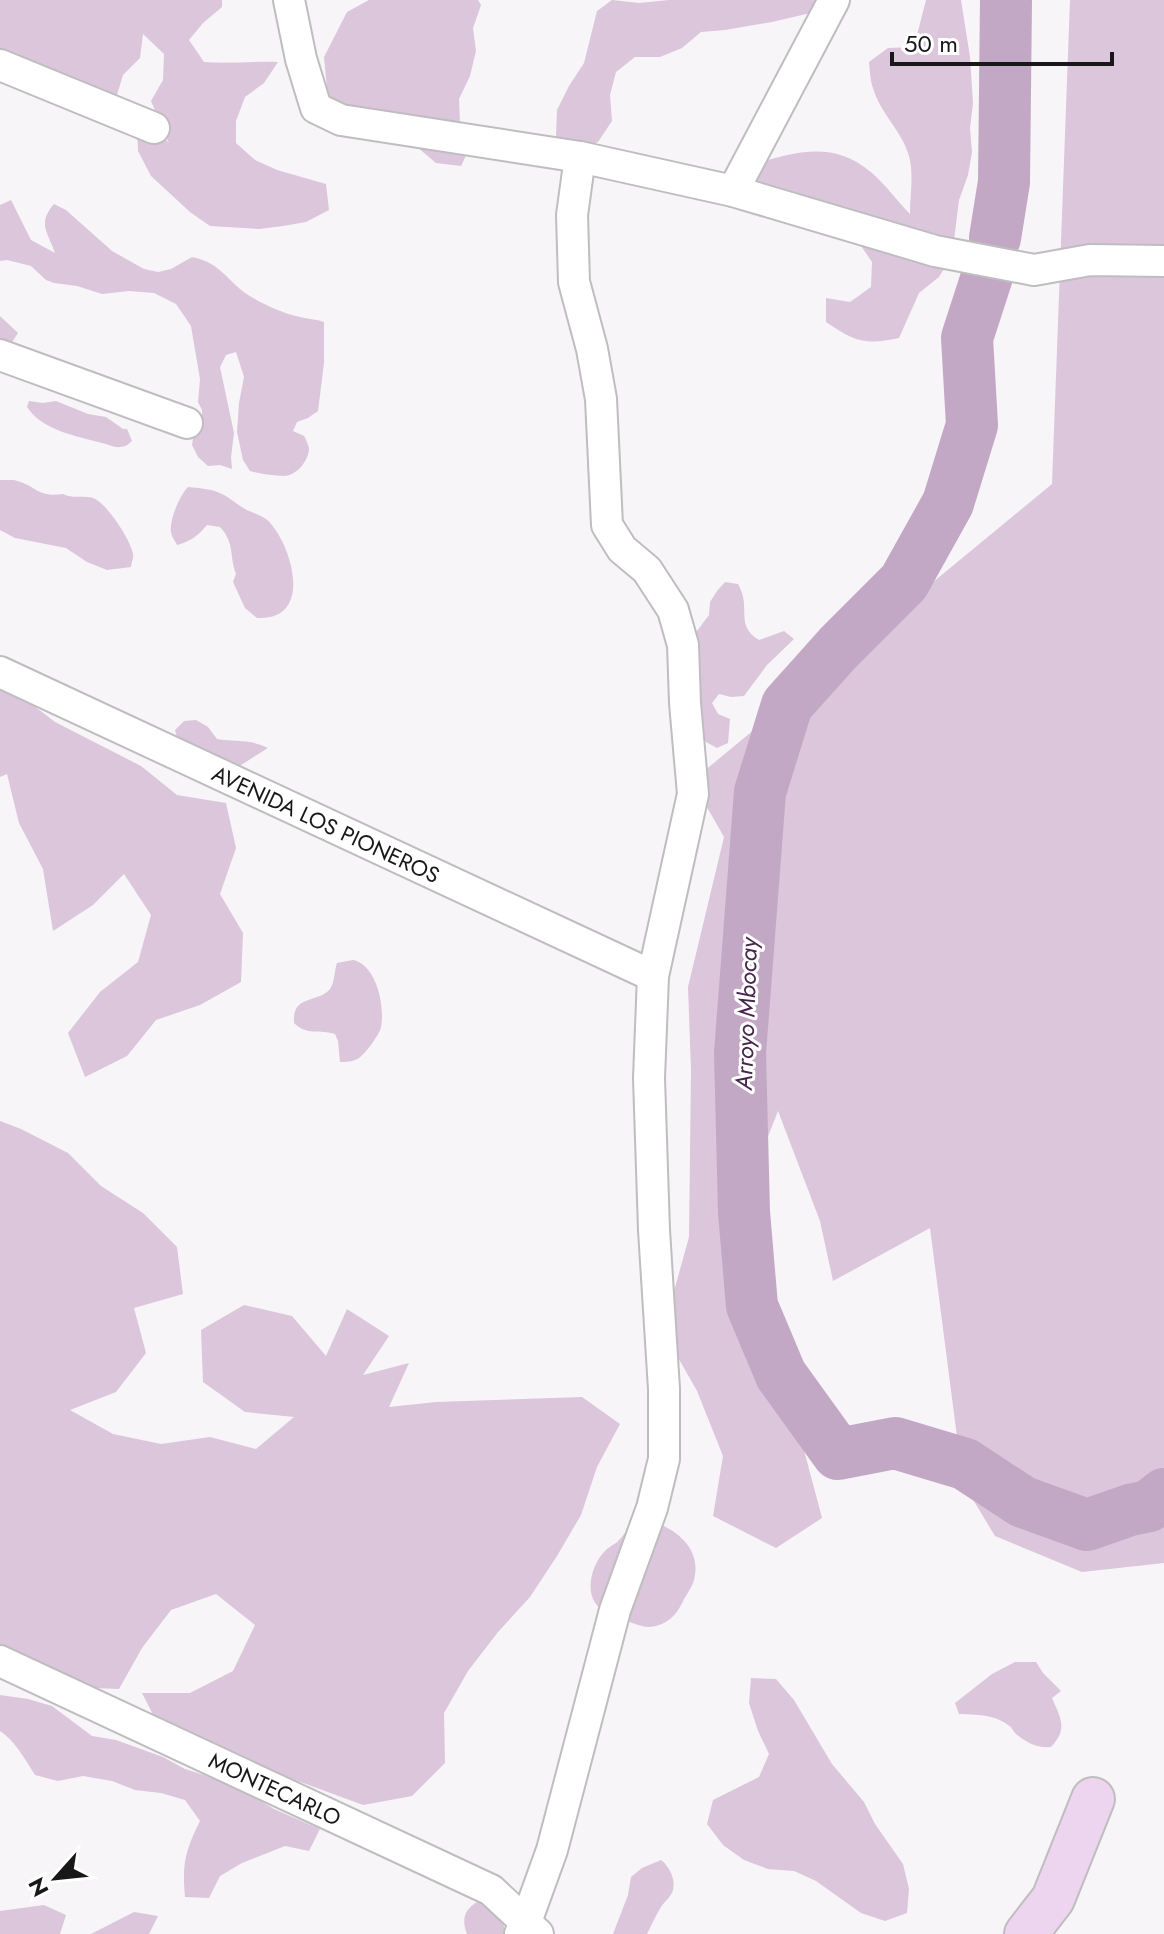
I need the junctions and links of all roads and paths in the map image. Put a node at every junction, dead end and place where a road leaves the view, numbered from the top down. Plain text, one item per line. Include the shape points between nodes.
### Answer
1 (289, 0) edge
2 (834, 0) edge
3 (0, 65) edge
4 (154, 128) dead end
5 (580, 157) junction
6 (733, 191) junction
7 (1164, 261) edge
8 (0, 355) edge
9 (187, 423) dead end
10 (0, 672) edge
11 (653, 976) junction
12 (0, 1661) edge
13 (1093, 1799) dead end
14 (528, 1930) edge
15 (1026, 1934) edge

1 - 5 street via 316,108 341,120
2 - 6 street
3 - 4 street
5 - 6 street
5 - 11 street via 572,215 574,282 601,399 607,525 673,610 683,645 693,794
6 - 7 street via 935,251 1034,270 1090,260
8 - 9 street
10 - 11 street, AVENIDA LOS PIONEROS
11 - 14 street via 649,1078 664,1459 615,1610
12 - 14 street, MONTECARLO via 491,1890
13 - 15 street via 1053,1899

